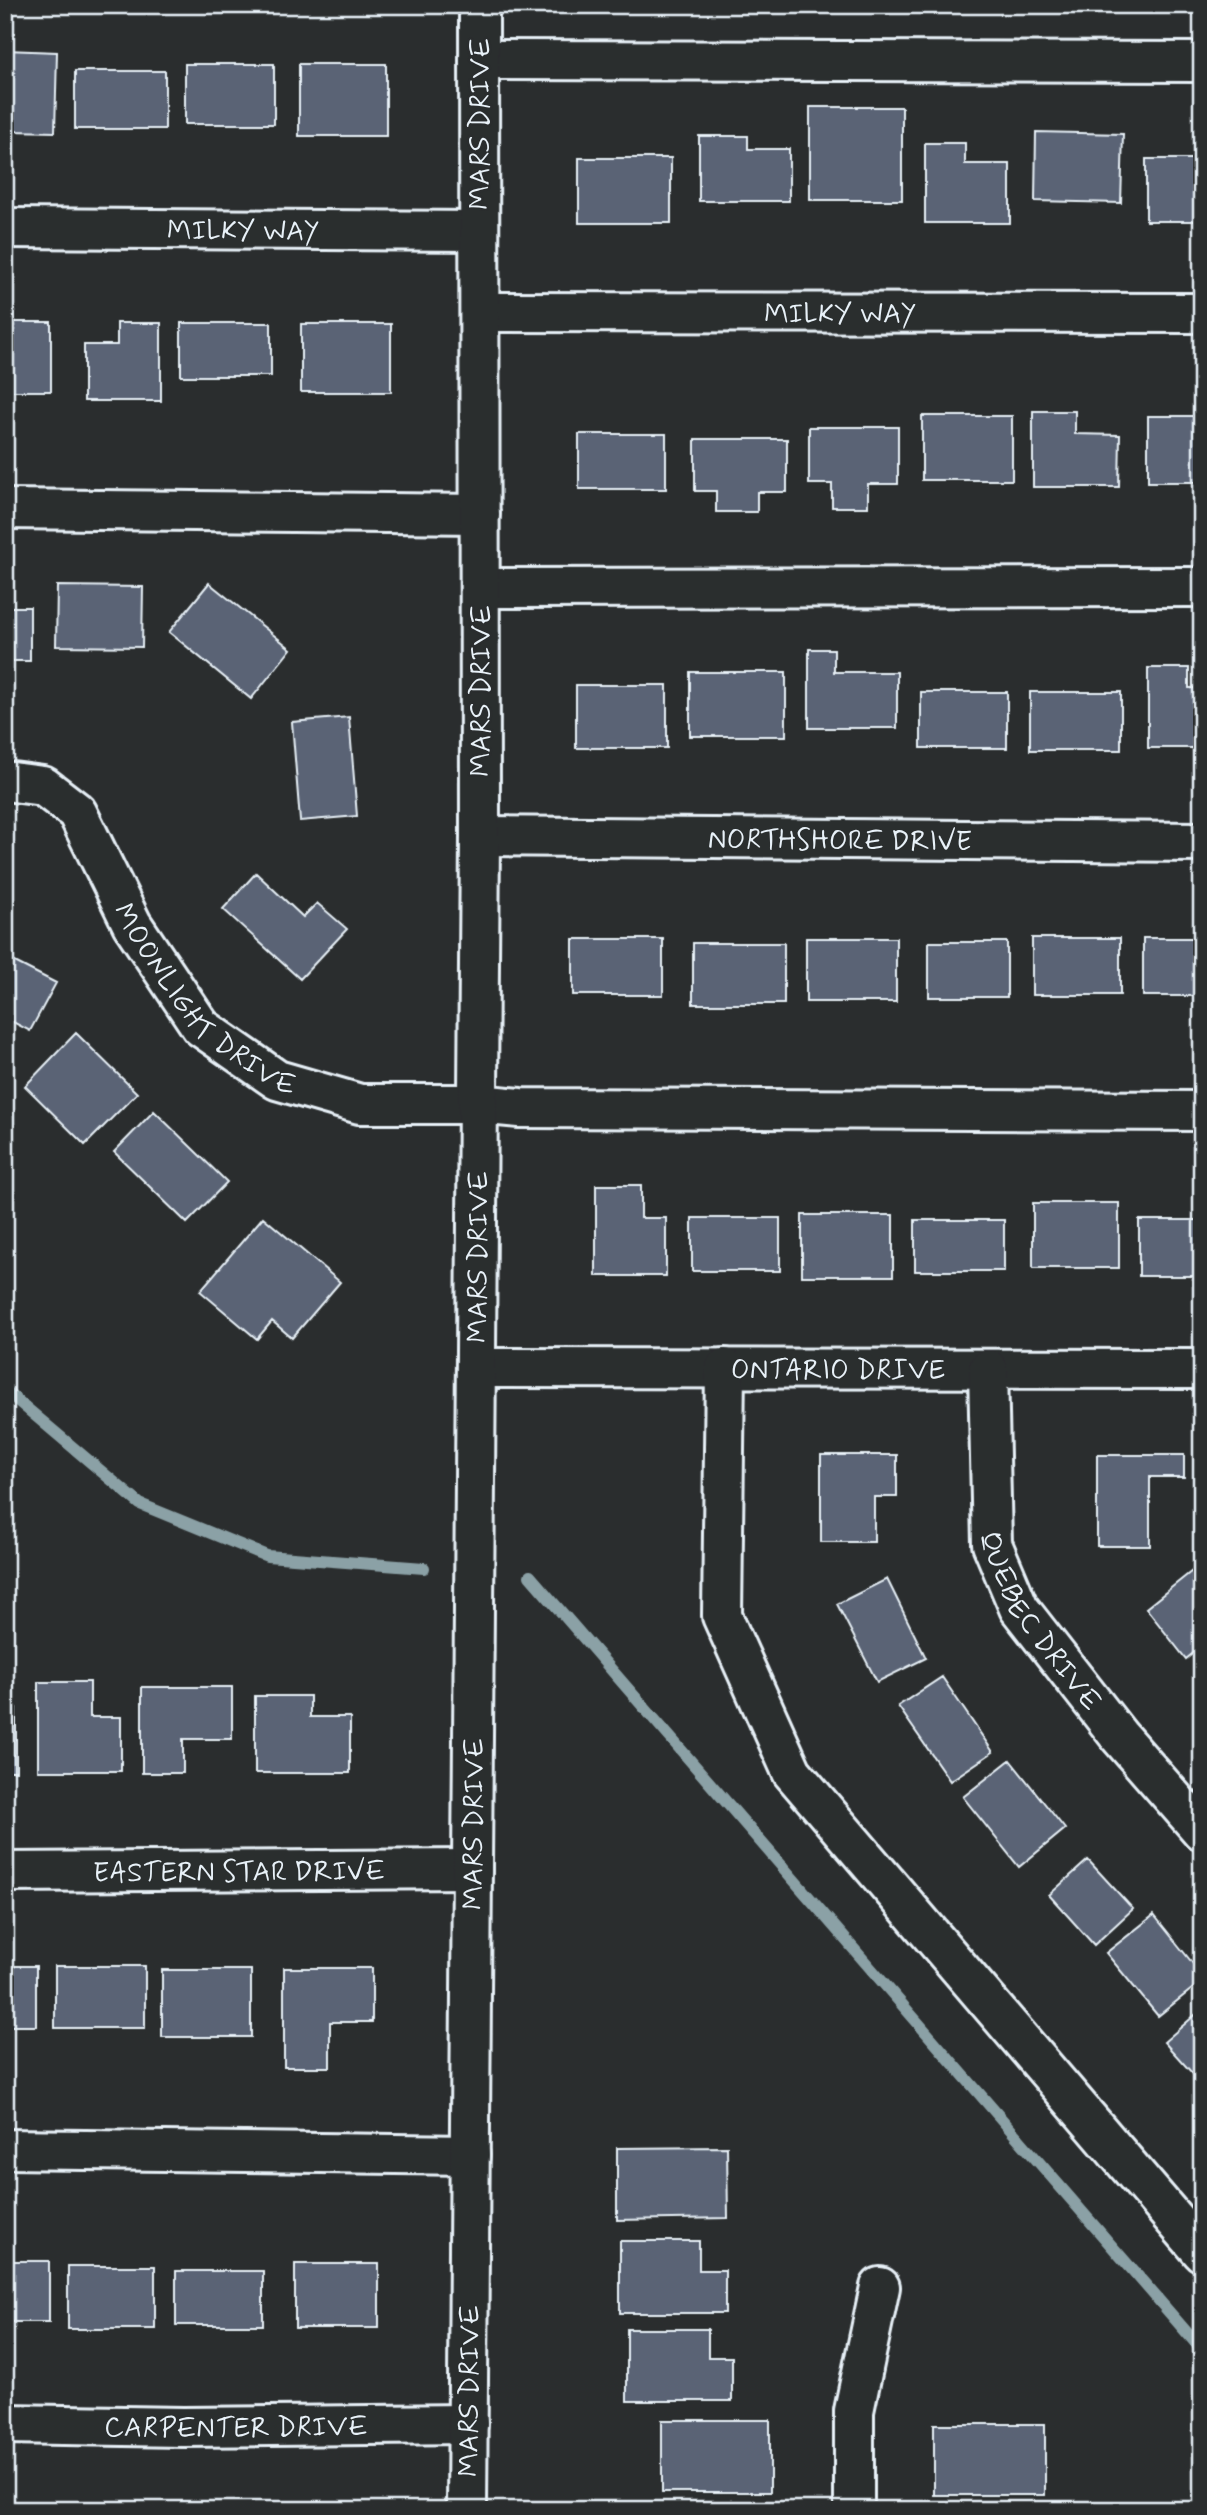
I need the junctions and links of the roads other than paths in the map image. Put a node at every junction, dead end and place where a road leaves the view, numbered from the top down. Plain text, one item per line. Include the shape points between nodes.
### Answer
1 (479, 5) edge
2 (479, 60) junction
3 (1202, 62) edge
4 (5, 228) edge
5 (479, 231) junction
6 (480, 312) junction
7 (1202, 313) edge
8 (5, 509) edge
9 (480, 514) junction
10 (1202, 587) edge
11 (480, 588) junction
12 (5, 781) edge
13 (480, 836) junction
14 (1202, 842) edge
15 (478, 1104) junction
16 (1202, 1111) edge
17 (476, 1368) junction
18 (725, 1368) junction
19 (988, 1369) junction
20 (1202, 1369) edge
21 (1202, 1831) edge
22 (472, 1869) junction
23 (5, 1872) edge
24 (5, 2149) edge
25 (470, 2155) junction
26 (1202, 2252) edge
27 (880, 2287) dead end
28 (5, 2424) edge
29 (468, 2424) junction
30 (467, 2510) edge
31 (854, 2510) edge

1 - 2 street, MARS DRIVE
2 - 3 street
2 - 5 street, MARS DRIVE
4 - 5 street, MILKY WAY
5 - 6 street, MARS DRIVE
6 - 7 street, MILKY WAY
6 - 9 street, MARS DRIVE
8 - 9 street
9 - 11 street, MARS DRIVE
10 - 11 street
11 - 13 street, MARS DRIVE
12 - 15 street, MOONLIGHT DRIVE via 43,786 77,812 132,924 201,1027 277,1080 360,1104
13 - 14 street, NORTHSHORE DRIVE
13 - 15 street, MARS DRIVE
15 - 16 street, MOONLIGHT DRIVE via 520,1108
15 - 17 street, MARS DRIVE
17 - 18 street, ONTARIO DRIVE
17 - 22 street, MARS DRIVE
18 - 19 street, ONTARIO DRIVE
18 - 26 street via 722,1616 792,1772
19 - 20 street, ONTARIO DRIVE
19 - 21 street, QUEBEC DRIVE via 992,1544 1019,1608 1119,1736
22 - 23 street, EASTERN STAR DRIVE
22 - 25 street, MARS DRIVE
24 - 25 street
25 - 29 street, MARS DRIVE
27 - 31 street via 854,2411
28 - 29 street, CARPENTER DRIVE
29 - 30 street, MARS DRIVE

